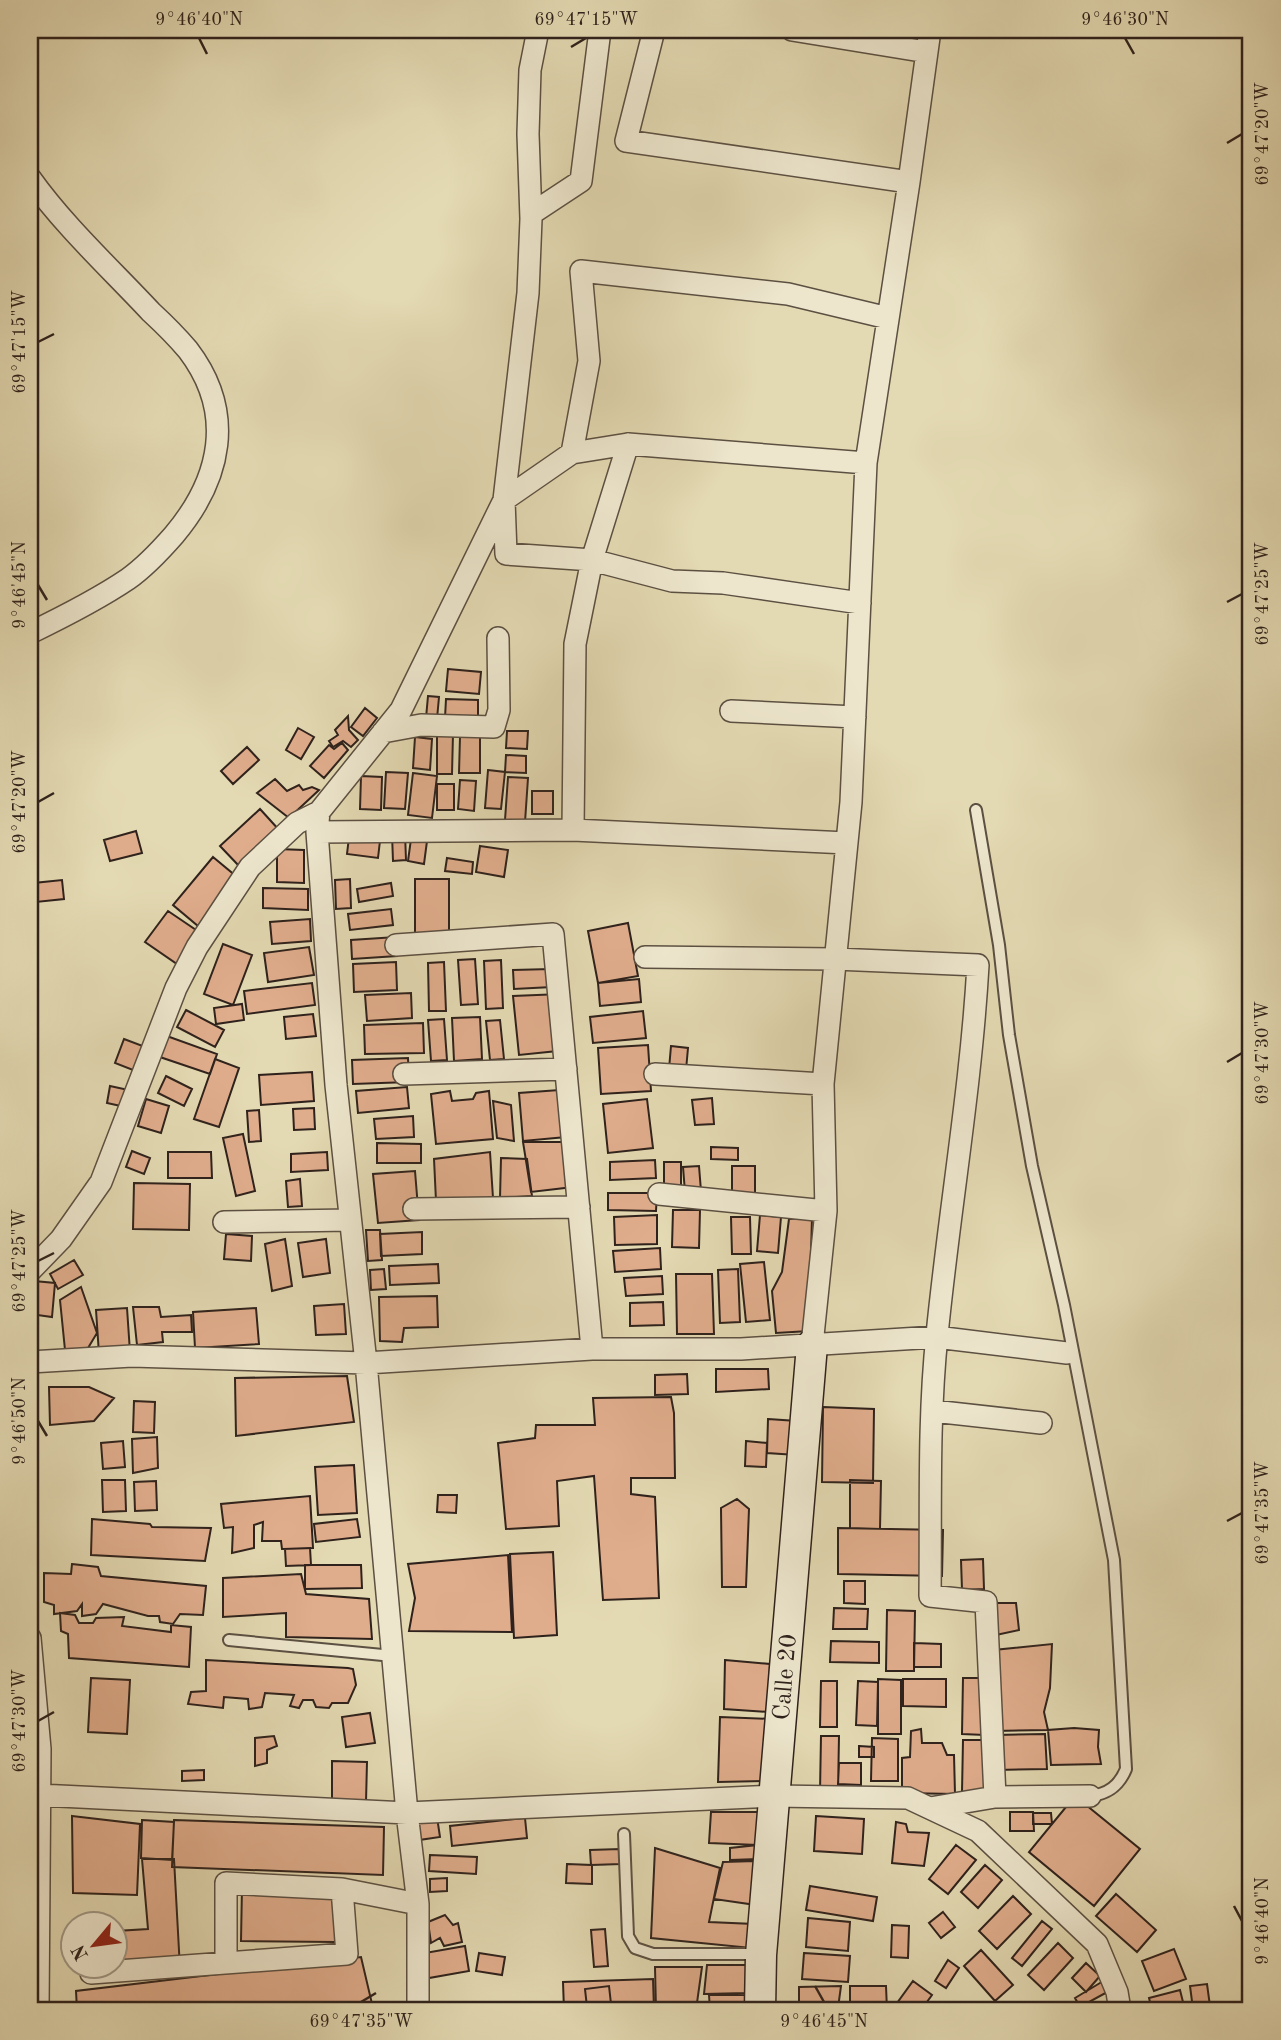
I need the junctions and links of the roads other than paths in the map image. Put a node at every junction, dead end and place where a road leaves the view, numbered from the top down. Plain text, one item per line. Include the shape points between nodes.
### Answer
1 (538, 30) edge
2 (600, 30) edge
3 (654, 30) edge
4 (792, 30) edge
5 (930, 30) edge
6 (927, 52) junction
7 (30, 178) edge
8 (909, 182) junction
9 (531, 214) junction
10 (888, 318) junction
11 (628, 444) junction
12 (572, 453) junction
13 (866, 463) junction
14 (504, 500) junction
15 (592, 560) junction
16 (860, 603) junction
17 (30, 633) edge
18 (498, 638) dead end
19 (731, 711) dead end
20 (855, 717) junction
21 (383, 732) junction
22 (976, 810) dead end
23 (318, 822) junction
24 (573, 830) junction
25 (847, 843) junction
26 (396, 945) dead end
27 (645, 957) dead end
28 (835, 959) junction
29 (566, 1069) junction
30 (404, 1074) dead end
31 (655, 1074) dead end
32 (823, 1084) junction
33 (659, 1194) dead end
34 (579, 1207) junction
35 (414, 1209) dead end
36 (826, 1211) junction
37 (349, 1220) junction
38 (224, 1222) dead end
39 (30, 1271) edge
40 (936, 1337) junction
41 (812, 1345) junction
42 (592, 1349) junction
43 (1067, 1353) dead end
44 (30, 1362) edge
45 (366, 1363) junction
46 (933, 1411) junction
47 (1041, 1423) dead end
48 (30, 1638) edge
49 (229, 1640) dead end
50 (393, 1656) junction
51 (35, 1749) edge
52 (39, 1795) junction
53 (774, 1796) junction
54 (1090, 1796) joint
55 (995, 1797) junction
56 (930, 1808) junction
57 (407, 1813) junction
58 (624, 1834) dead end
59 (342, 1889) junction
60 (418, 1904) junction
61 (34, 1918) edge
62 (761, 1955) junction
63 (226, 1963) junction
64 (130, 1970) edge
65 (38, 2010) edge
66 (418, 2010) edge
67 (761, 2010) edge
68 (1120, 2010) edge

1 - 9 street via 529,96
2 - 9 street via 581,181
3 - 8 street via 626,141
4 - 6 street
5 - 6 street
6 - 8 street
7 - 17 street via 61,217 188,350 209,391 218,433 204,493 167,544 130,578
8 - 10 street
9 - 14 street via 528,293
10 - 12 street via 788,295 580,271 589,361
10 - 13 street
11 - 12 street
11 - 13 street
11 - 15 street
12 - 14 street
13 - 16 street
14 - 15 street via 506,554
14 - 21 street via 401,710
15 - 16 street via 672,582 723,583
15 - 24 street via 575,644
16 - 20 street
18 - 21 street via 499,710 494,727 421,725
19 - 20 street
20 - 25 street
21 - 23 street
22 - 54 lane via 1032,1166 1114,1560 1126,1769 1114,1788
23 - 24 street
23 - 37 street
23 - 39 street via 297,823 250,867 214,920 176,988 101,1182 61,1239
24 - 25 street
25 - 28 street
26 - 29 street via 553,934
27 - 28 street
28 - 32 street
28 - 40 street via 978,965 974,1038
29 - 30 street
29 - 34 street
31 - 32 street
32 - 36 street
33 - 36 street
34 - 35 street
34 - 42 street
36 - 41 street
37 - 38 street
37 - 45 street
40 - 41 street
40 - 43 street
40 - 46 street
41 - 42 street
41 - 53 main road, Calle 20
42 - 45 street
44 - 45 street via 132,1356
45 - 50 street
46 - 47 street
46 - 55 street via 930,1596 986,1602
48 - 51 street
49 - 50 lane
50 - 57 street
51 - 52 street
52 - 57 street
52 - 61 street
53 - 56 street via 908,1798
53 - 57 street
53 - 62 main road, Calle 20
54 - 55 street
55 - 56 street
56 - 68 street via 978,1831 1097,1944
57 - 60 street
58 - 62 lane via 628,1936 635,1948 653,1954
59 - 60 street
59 - 63 street via 347,1954
59 - 63 street via 226,1883
60 - 66 street
61 - 65 street
62 - 67 main road, Calle 20
63 - 64 street

